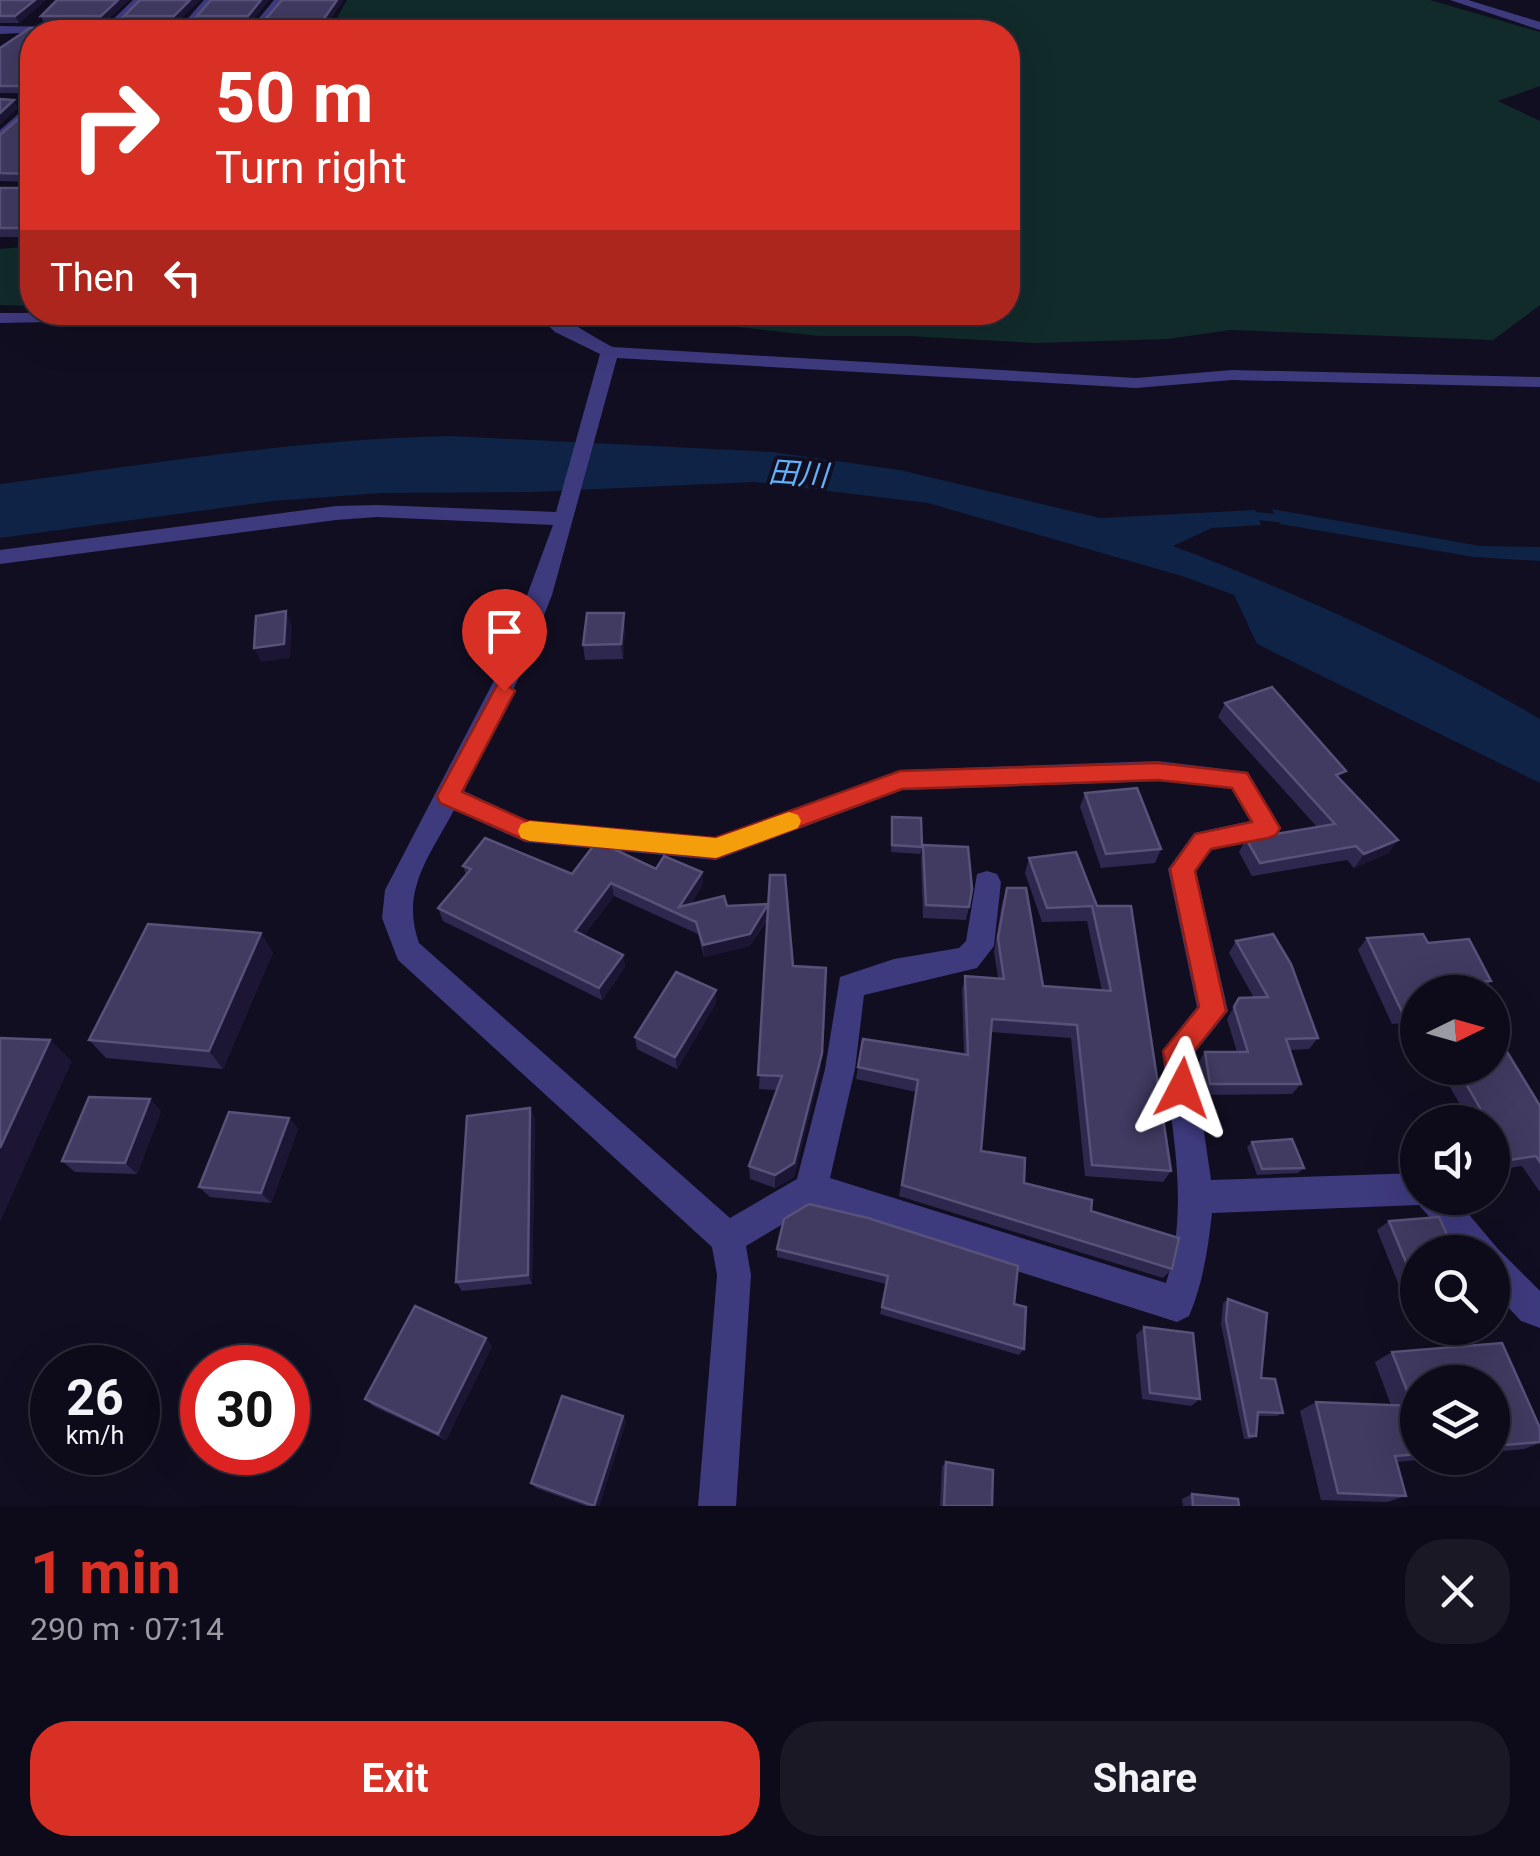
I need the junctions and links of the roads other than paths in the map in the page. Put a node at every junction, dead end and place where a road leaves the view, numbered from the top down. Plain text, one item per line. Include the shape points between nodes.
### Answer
1 (140, 0) edge
2 (210, 0) edge
3 (280, 0) edge
4 (1456, 0) edge
5 (119, 20) edge
6 (191, 20) edge
7 (264, 20) edge
8 (1540, 26) edge
9 (20, 33) edge
10 (12, 40) edge
11 (16, 100) edge
12 (20, 101) edge
13 (20, 116) edge
14 (0, 138) edge
15 (557, 325) edge
16 (610, 352) junction
17 (1540, 382) edge
18 (564, 517) junction
19 (0, 558) edge
20 (448, 796) junction
21 (987, 882) dead end
22 (812, 1189) junction
23 (1400, 1191) edge
24 (1197, 1198) junction
25 (1448, 1215) edge
26 (1467, 1235) edge
27 (727, 1238) junction
28 (1510, 1284) edge
29 (1540, 1310) edge
30 (717, 1506) edge

1 - 5 street
2 - 6 street
3 - 7 street
4 - 8 street
9 - 10 street
11 - 12 street
13 - 14 street
15 - 16 street
16 - 17 street via 1136,383 1232,375
16 - 18 street
18 - 19 street via 336,513
18 - 20 street via 504,691
20 - 24 street via 525,831 716,848 900,780 1158,772 1239,780 1268,828 1204,841 1182,869 1213,1011 1177,1051
20 - 27 street via 399,890 396,918 408,951
21 - 22 street via 980,946 967,959 850,986 840,1069
22 - 24 street via 1177,1304
22 - 27 street
23 - 24 street
25 - 26 street
27 - 30 street via 734,1275
28 - 29 street

